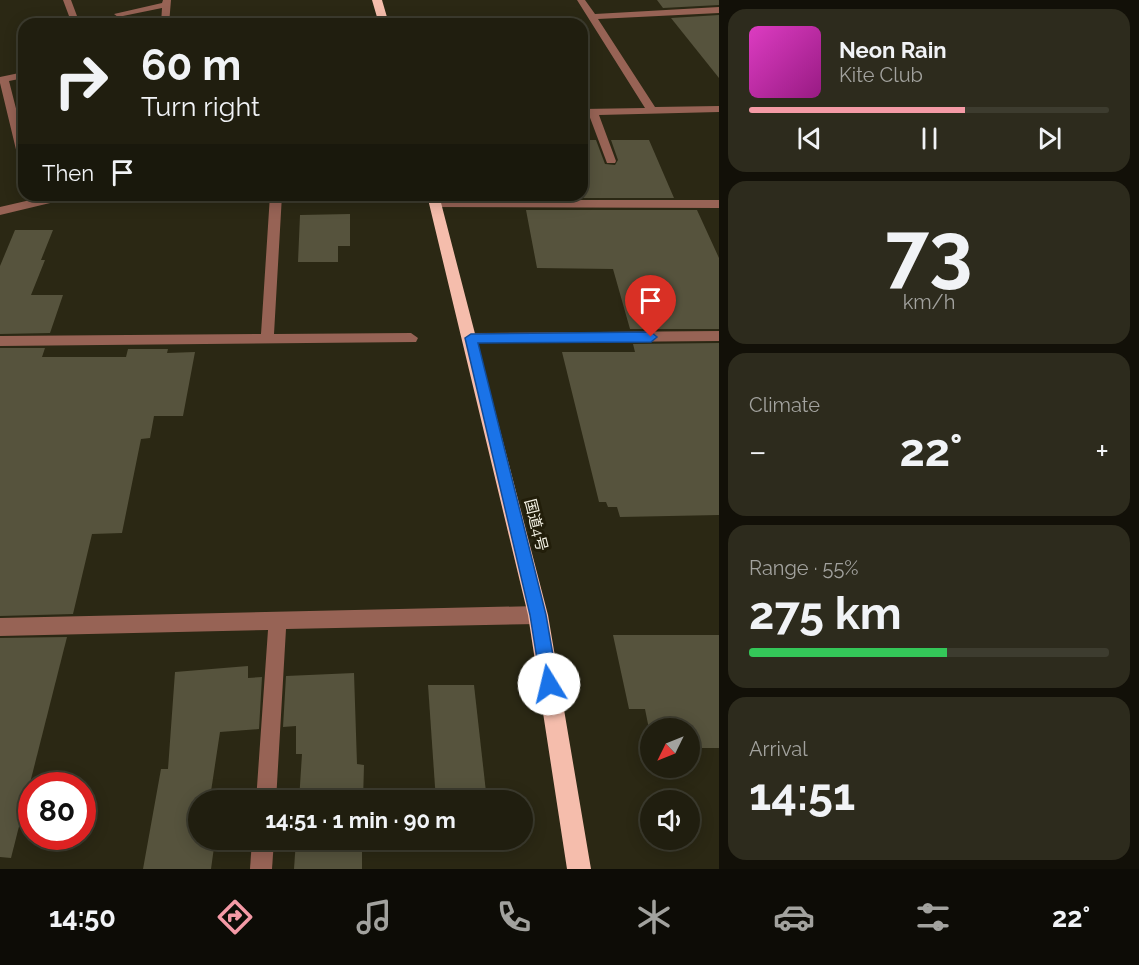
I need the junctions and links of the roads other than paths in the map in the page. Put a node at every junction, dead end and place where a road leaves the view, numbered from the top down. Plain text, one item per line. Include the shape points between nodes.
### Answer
1 (68, 0) edge
2 (377, 0) edge
3 (581, 0) edge
4 (166, 3) edge
5 (719, 10) edge
6 (118, 14) dead end
7 (592, 17) junction
8 (74, 18) edge
9 (165, 18) edge
10 (382, 18) edge
11 (18, 76) edge
12 (2, 79) edge
13 (719, 109) edge
14 (652, 110) junction
15 (588, 112) edge
16 (588, 114) edge
17 (18, 139) edge
18 (611, 162) dead end
19 (28, 201) edge
20 (276, 201) edge
21 (436, 201) edge
22 (549, 201) edge
23 (719, 204) edge
24 (0, 211) edge
25 (719, 336) edge
26 (411, 338) dead end
27 (471, 338) junction
28 (267, 339) junction
29 (0, 341) edge
30 (538, 615) junction
31 (277, 622) junction
32 (0, 627) edge
33 (267, 790) edge
34 (262, 850) edge
35 (261, 869) edge
36 (579, 869) edge

1 - 8 street
2 - 10 highway
3 - 7 street
4 - 6 street
4 - 9 street
5 - 7 street
7 - 14 street
11 - 12 street
12 - 17 street
13 - 14 street
14 - 15 street
16 - 18 street
19 - 24 street
20 - 28 street
21 - 27 highway, 国道4号
22 - 23 street
25 - 27 street
26 - 28 street
27 - 30 highway, 国道4号
28 - 29 street
30 - 31 street
30 - 36 highway, 国道4号
31 - 32 street
31 - 33 street
34 - 35 street

